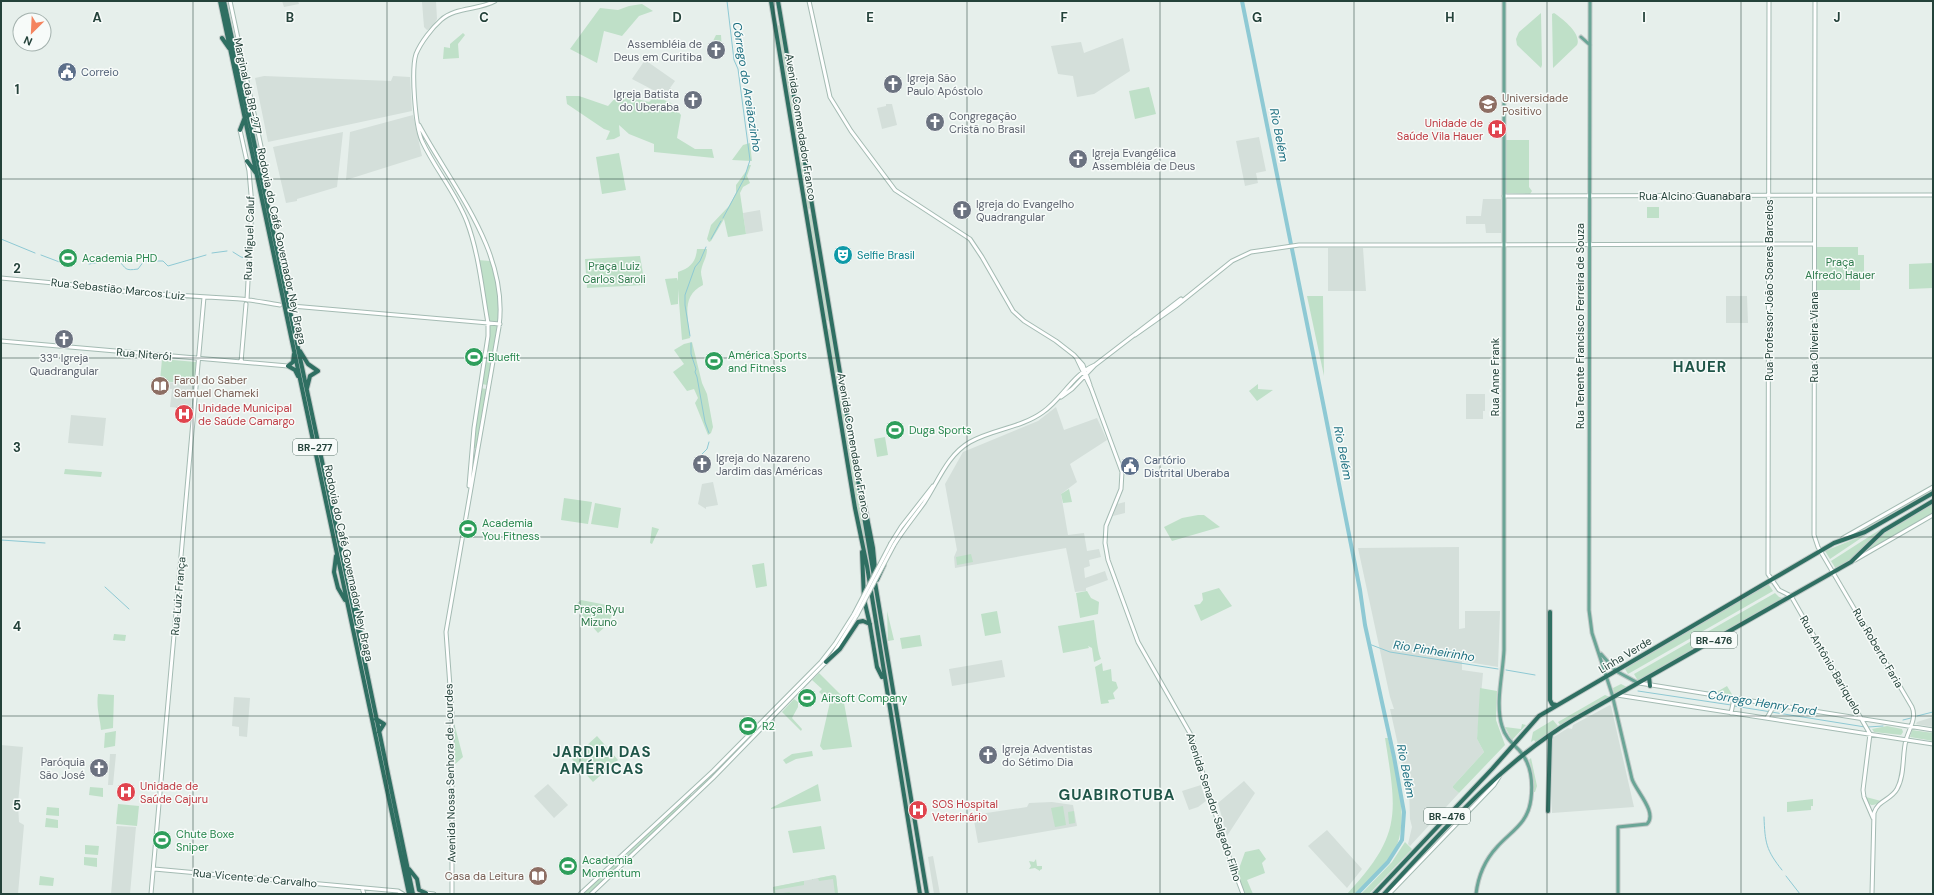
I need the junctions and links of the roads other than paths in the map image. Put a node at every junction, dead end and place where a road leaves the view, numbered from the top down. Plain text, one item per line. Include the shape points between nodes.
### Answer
1 (220, 1) edge
2 (224, 1) edge
3 (230, 1) edge
4 (495, 1) edge
5 (771, 1) edge
6 (778, 1) edge
7 (809, 1) edge
8 (1504, 1) edge
9 (1590, 1) edge
10 (1769, 1) edge
11 (1815, 1) edge
12 (780, 15) junction
13 (773, 16) junction
14 (775, 25) junction
15 (782, 26) junction
16 (1581, 37) dead end
17 (222, 38) dead end
18 (1590, 45) junction
19 (232, 53) junction
20 (246, 106) junction
21 (245, 116) junction
22 (256, 125) junction
23 (419, 125) junction
24 (240, 130) joint
25 (247, 161) junction
26 (259, 173) junction
27 (1769, 195) junction
28 (1814, 195) junction
29 (1933, 195) edge
30 (1504, 196) junction
31 (1589, 196) junction
32 (806, 214) junction
33 (813, 215) junction
34 (1814, 244) junction
35 (1504, 245) junction
36 (1589, 245) junction
37 (1769, 245) junction
38 (1, 278) edge
39 (204, 297) junction
40 (246, 302) junction
41 (280, 305) dead end
42 (292, 306) dead end
43 (488, 323) junction
44 (500, 324) junction
45 (832, 324) junction
46 (824, 325) junction
47 (1, 341) edge
48 (297, 344) junction
49 (294, 350) junction
50 (199, 359) junction
51 (241, 362) junction
52 (308, 364) junction
53 (288, 366) junction
54 (1085, 373) junction
55 (312, 374) junction
56 (301, 380) junction
57 (307, 393) junction
58 (1933, 487) edge
59 (1933, 493) edge
60 (469, 500) junction
61 (1933, 501) edge
62 (1933, 515) edge
63 (862, 543) junction
64 (1834, 543) junction
65 (1821, 551) junction
66 (1852, 562) junction
67 (884, 565) dead end
68 (350, 570) dead end
69 (1834, 572) junction
70 (1771, 579) junction
71 (875, 584) junction
72 (1791, 596) junction
73 (1550, 612) dead end
74 (855, 615) junction
75 (870, 625) junction
76 (361, 644) junction
77 (1598, 649) junction
78 (826, 662) junction
79 (1616, 671) junction
80 (1607, 676) junction
81 (1649, 677) junction
82 (884, 680) junction
83 (1638, 683) junction
84 (1650, 686) junction
85 (1615, 696) junction
86 (1733, 700) junction
87 (1557, 705) junction
88 (1777, 706) junction
89 (1732, 711) junction
90 (1767, 717) junction
91 (1863, 721) junction
92 (1904, 726) junction
93 (1911, 727) junction
94 (1933, 730) edge
95 (1869, 732) junction
96 (1551, 734) junction
97 (1906, 740) junction
98 (1933, 744) edge
99 (1515, 746) junction
100 (1524, 756) junction
101 (728, 757) junction
102 (732, 759) junction
103 (1501, 774) junction
104 (1867, 805) junction
105 (1877, 806) junction
106 (1548, 812) dead end
107 (1873, 818) junction
108 (915, 823) junction
109 (908, 824) junction
110 (917, 833) junction
111 (910, 834) junction
112 (914, 858) junction
113 (406, 864) junction
114 (154, 869) junction
115 (925, 883) junction
116 (362, 888) junction
117 (151, 894) edge
118 (364, 894) edge
119 (403, 894) edge
120 (409, 894) edge
121 (413, 894) edge
122 (426, 894) edge
123 (434, 894) edge
124 (452, 894) edge
125 (580, 894) edge
126 (591, 894) edge
127 (920, 894) edge
128 (927, 894) edge
129 (1242, 894) edge
130 (1374, 894) edge
131 (1384, 894) edge
132 (1389, 894) edge
133 (1476, 894) edge
134 (1618, 894) edge
135 (1872, 894) edge

1 - 19 highway, Rodovia do Café Governador Ney Braga / BR-277
2 - 20 highway, Rodovia do Café Governador Ney Braga / BR-277
3 - 22 main road, Marginal da BR-277
4 - 23 main road via 449,15 420,46 414,63 415,105
5 - 13 highway, Avenida Comendador Franco
6 - 12 highway, Avenida Comendador Franco
7 - 54 main road, Avenida Senador Salgado Filho via 830,97 839,114 889,183 903,196 970,239 1010,307 1017,315 1066,348 1077,359
8 - 30 main road, Rua Anne Frank
9 - 18 main road, Rua Tenente Francisco Ferreira de Souza
10 - 27 main road, Rua Professor João Soares Barcelos
11 - 28 main road, Rua Oliveira Viana
12 - 13 highway via 777,18
12 - 15 highway, Avenida Comendador Franco
13 - 14 highway, Avenida Comendador Franco
14 - 15 highway via 778,23
14 - 32 highway, Avenida Comendador Franco
15 - 33 highway, Avenida Comendador Franco
16 - 18 main road
17 - 19 highway
18 - 31 main road, Rua Tenente Francisco Ferreira de Souza
19 - 21 highway, Rodovia do Café Governador Ney Braga / BR-277
20 - 22 highway
20 - 26 highway, Rodovia do Café Governador Ney Braga / BR-277
21 - 24 highway
21 - 26 highway, Rodovia do Café Governador Ney Braga / BR-277
22 - 26 main road, Marginal da BR-277 via 262,150
23 - 43 main road via 422,140 460,206 469,227
23 - 44 main road via 473,218 486,246 500,292
24 - 25 main road, Rua Miguel Caluf
25 - 26 highway
25 - 40 main road, Rua Miguel Caluf via 252,213
26 - 48 highway, Rodovia do Café Governador Ney Braga / BR-277
26 - 49 highway, Rodovia do Café Governador Ney Braga / BR-277
27 - 28 main road, Rua Alcino Guanabara
27 - 31 main road, Rua Alcino Guanabara
27 - 37 main road, Rua Professor João Soares Barcelos
28 - 29 main road, Rua Alcino Guanabara
28 - 34 main road, Rua Oliveira Viana
30 - 31 main road, Rua Alcino Guanabara
30 - 35 main road, Rua Anne Frank
31 - 36 main road, Rua Tenente Francisco Ferreira de Souza
32 - 33 highway
32 - 46 highway, Avenida Comendador Franco
33 - 45 highway, Avenida Comendador Franco
34 - 37 main road
34 - 65 main road, Rua Oliveira Viana via 1814,529 1816,542
35 - 36 main road
35 - 54 main road via 1297,246 1254,251 1241,256
35 - 99 main road, Rua Anne Frank via 1504,650 1500,717 1504,732
36 - 37 main road
36 - 77 main road, Rua Tenente Francisco Ferreira de Souza via 1589,610 1591,628
37 - 70 main road, Rua Professor João Soares Barcelos via 1768,569
38 - 39 main road, Rua Sebastião Marcos Luiz via 75,284 80,287 153,295
39 - 40 main road, Rua Sebastião Marcos Luiz
39 - 50 main road, Rua Luiz França
40 - 41 main road
40 - 51 main road, Rua Miguel Caluf
42 - 43 main road
43 - 44 main road
43 - 60 main road via 473,433
44 - 60 main road
45 - 46 highway via 829,328
45 - 71 highway, Avenida Comendador Franco via 857,473 873,548 877,576
46 - 63 highway, Avenida Comendador Franco
47 - 50 main road, Rua Niterói
48 - 52 highway
48 - 57 highway, Rodovia do Café Governador Ney Braga / BR-277
49 - 53 highway via 293,362
49 - 56 highway, Rodovia do Café Governador Ney Braga / BR-277
50 - 51 main road, Rua Niterói
50 - 114 main road, Rua Luiz França
51 - 53 main road, Rua Niterói
52 - 55 highway via 309,372
52 - 55 highway via 318,371
53 - 56 highway via 295,370
54 - 74 main road, bridge via 1070,390 1043,412 1030,420 965,445 951,459 901,527
54 - 129 main road, Avenida Senador Salgado Filho via 1122,472 1120,489 1106,526 1108,560 1138,642 1191,735
55 - 57 highway via 308,380
56 - 120 highway, Rodovia do Café Governador Ney Braga / BR-277 via 334,541 338,588 344,596 352,621
57 - 76 highway, Rodovia do Café Governador Ney Braga / BR-277
58 - 64 main road
59 - 64 highway, Linha Verde / BR-476 via 1865,532
60 - 124 main road, Avenida Nossa Senhora de Lourdes via 447,623 446,651 452,714
61 - 66 highway, BR-476 via 1884,530
62 - 66 main road
63 - 75 highway via 862,591
63 - 82 highway, Avenida Comendador Franco
64 - 65 highway, Linha Verde / BR-476
65 - 69 main road, Rua Oliveira Viana
65 - 70 highway, Linha Verde / BR-476
66 - 69 highway, BR-476
67 - 71 highway
68 - 76 highway via 360,618
69 - 72 highway, BR-476
69 - 93 main road, Rua Roberto Faria via 1913,709
70 - 72 main road via 1779,590
70 - 79 highway, Linha Verde / BR-476
71 - 108 highway
72 - 81 highway, BR-476
72 - 91 main road, Rua Antônio Bariquelo
73 - 87 highway via 1550,700 1552,704
74 - 78 main road via 841,642
74 - 101 main road via 825,658
75 - 78 highway via 863,621 858,622 843,646
75 - 82 highway via 877,667
76 - 113 highway, Rodovia do Café Governador Ney Braga / BR-277 via 376,718 384,724 379,732
77 - 79 main road, Rua Tenente Francisco Ferreira de Souza
77 - 80 main road, Rua Tenente Francisco Ferreira de Souza
78 - 102 main road
79 - 80 highway, Linha Verde / BR-476
79 - 83 main road, Rua Tenente Francisco Ferreira de Souza
80 - 85 main road, Rua Tenente Francisco Ferreira de Souza
80 - 87 highway, Linha Verde / BR-476
81 - 83 highway, BR-476
81 - 84 highway
82 - 109 highway, Avenida Comendador Franco
83 - 84 main road
83 - 85 highway, BR-476
84 - 86 main road
85 - 89 main road
85 - 96 highway, BR-476
85 - 134 main road, Rua Tenente Francisco Ferreira de Souza via 1632,779 1647,806 1650,820 1644,825 1618,827
86 - 88 main road
86 - 89 main road
87 - 99 highway, Linha Verde / BR-476 via 1535,719
88 - 90 main road
88 - 91 main road
89 - 90 main road
90 - 95 main road
91 - 92 main road
91 - 95 main road, Rua Antônio Bariquelo
92 - 93 main road
92 - 97 main road
93 - 94 main road
93 - 97 main road, Rua Roberto Faria
95 - 97 main road
95 - 104 main road via 1863,786
96 - 100 highway, BR-476
96 - 106 highway
97 - 98 main road
97 - 105 main road via 1899,784 1893,794
99 - 100 main road, Rua Anne Frank
99 - 130 highway, Linha Verde / BR-476
100 - 103 highway, BR-476
100 - 133 main road via 1529,765 1530,775 1531,798 1528,812 1517,829 1492,853 1480,877
101 - 102 main road
101 - 125 main road
102 - 126 main road
103 - 131 highway, BR-476 via 1476,796
103 - 132 main road via 1494,786
104 - 105 main road
104 - 107 main road
105 - 107 main road
107 - 135 main road
108 - 109 highway via 913,827
108 - 110 highway
109 - 111 highway, Avenida Comendador Franco
110 - 111 highway via 913,831
110 - 115 highway
111 - 112 highway, Avenida Comendador Franco
112 - 115 highway via 918,860
112 - 127 highway, Avenida Comendador Franco
113 - 121 highway
113 - 122 highway via 417,879 420,890
114 - 116 main road, Rua Vicente de Carvalho
114 - 117 main road, Rua Luiz França
115 - 128 highway
116 - 118 main road
116 - 119 main road, Rua Vicente de Carvalho via 398,891
122 - 123 main road

